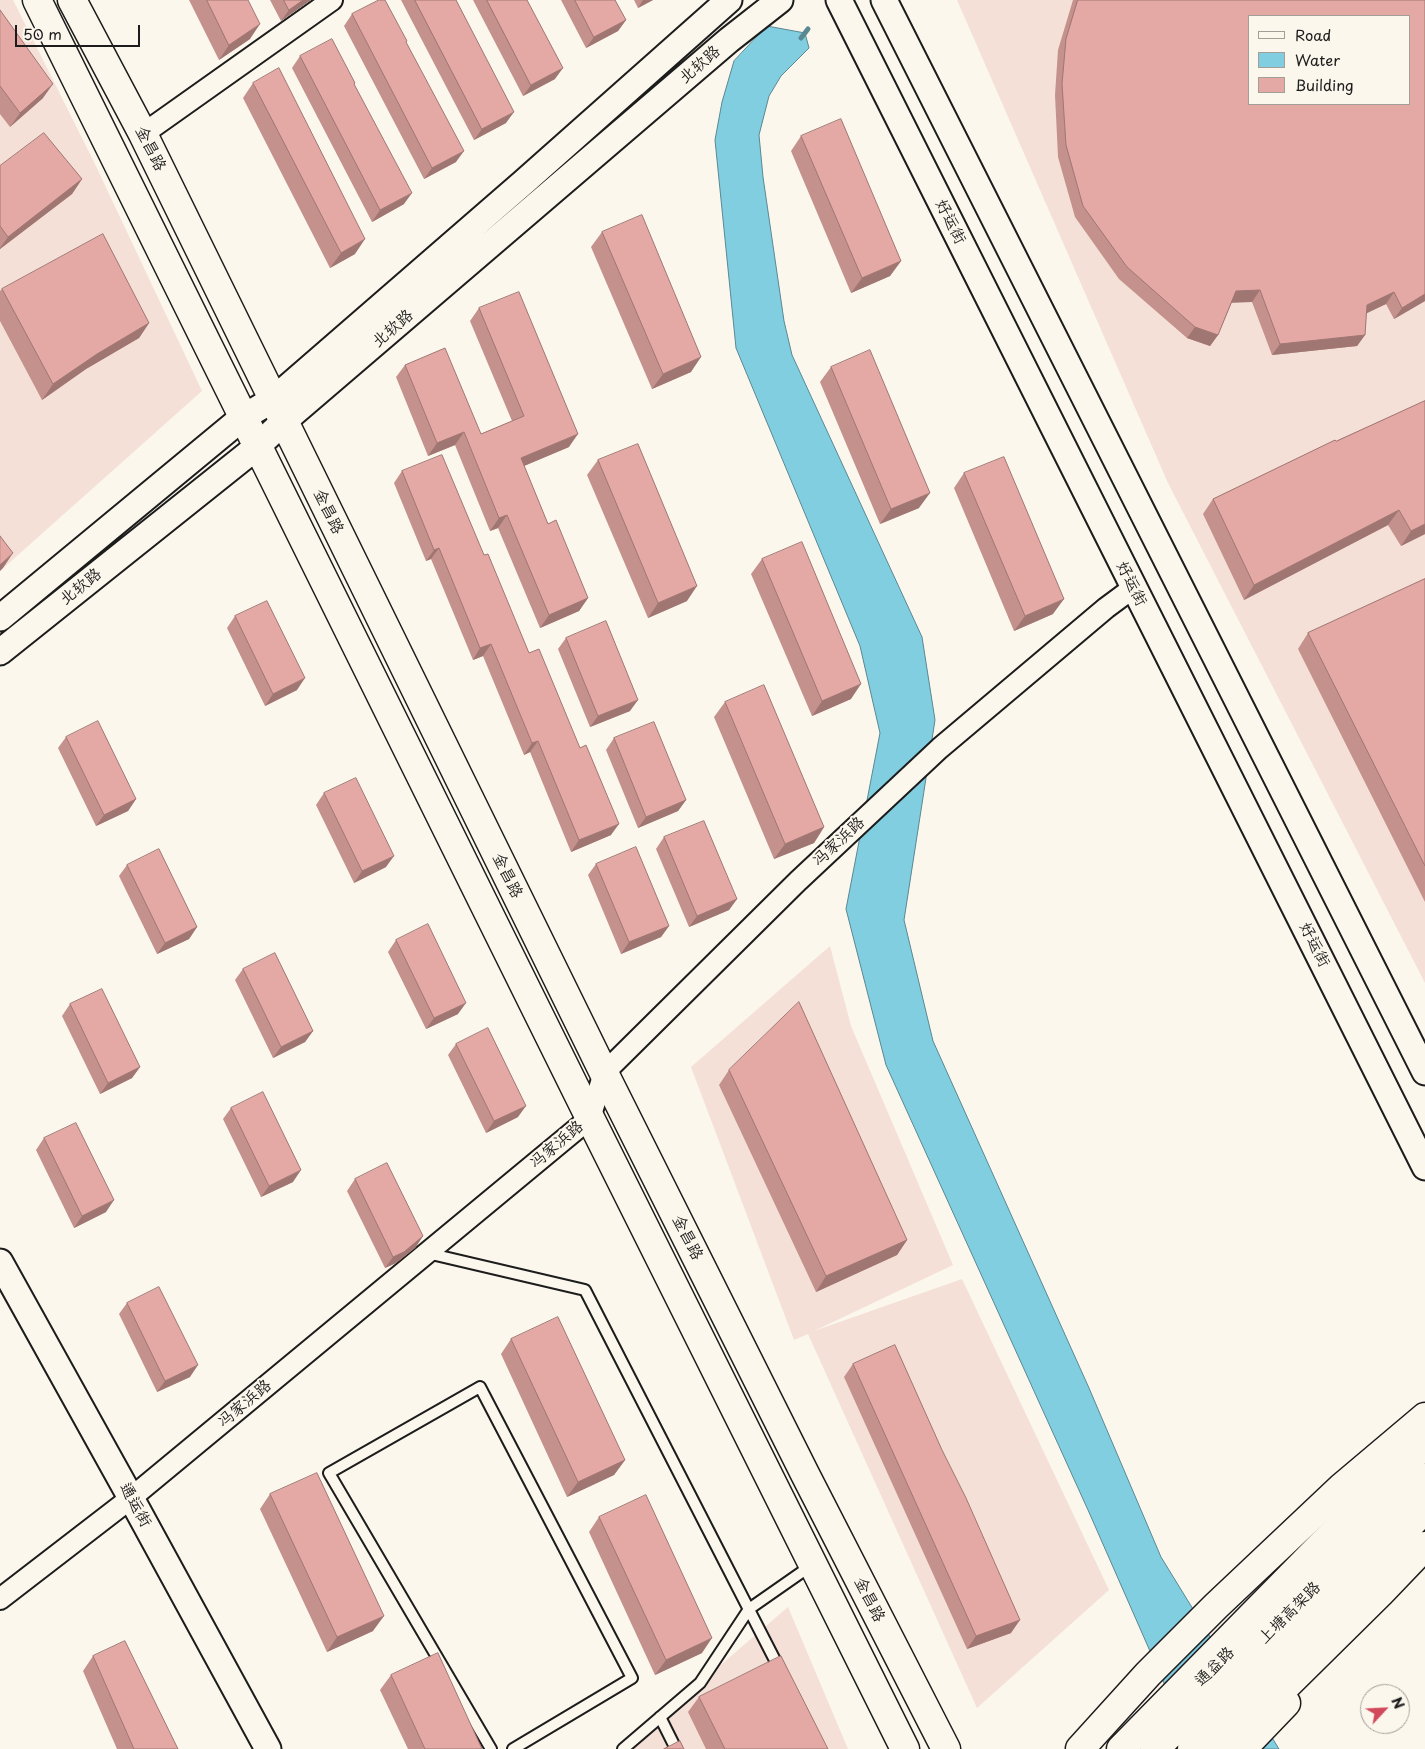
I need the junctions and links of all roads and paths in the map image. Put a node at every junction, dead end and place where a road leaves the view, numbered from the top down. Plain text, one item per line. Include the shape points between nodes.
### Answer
1 (36, 0) edge
2 (72, 0) edge
3 (332, 0) edge
4 (729, 0) edge
5 (780, 0) edge
6 (839, 0) edge
7 (884, 0) edge
8 (143, 134) junction
9 (279, 411) junction
10 (242, 418) junction
11 (258, 446) junction
12 (1133, 588) junction
13 (0, 618) edge
14 (0, 652) edge
15 (1425, 1072) edge
16 (604, 1073) junction
17 (590, 1118) junction
18 (1425, 1167) edge
19 (427, 1253) junction
20 (0, 1262) edge
21 (1425, 1417) edge
22 (1425, 1444) edge
23 (1425, 1458) edge
24 (1425, 1478) edge
25 (131, 1498) junction
26 (1425, 1510) edge
27 (1425, 1533) edge
28 (1425, 1546) edge
29 (812, 1564) junction
30 (1425, 1566) edge
31 (0, 1599) edge
32 (749, 1609) junction
33 (784, 1679) edge
34 (1264, 1709) junction
35 (660, 1717) junction
36 (268, 1749) edge
37 (491, 1749) edge
38 (513, 1749) edge
39 (623, 1749) edge
40 (676, 1749) edge
41 (905, 1749) edge
42 (946, 1749) edge
43 (1080, 1749) edge
44 (1121, 1749) edge
45 (1133, 1749) edge
46 (1154, 1749) edge
47 (1192, 1749) edge
48 (1208, 1749) edge
49 (1222, 1749) edge
50 (1242, 1749) edge

1 - 10 main road, 金昌路
2 - 8 main road, 金昌路
3 - 8 street
4 - 9 street, 北软路 via 524,182
5 - 9 street, 北软路
6 - 12 street, 好运街
7 - 15 street
8 - 9 main road, 金昌路
9 - 10 street, 北软路
9 - 11 street, 北软路
9 - 16 main road, 金昌路
10 - 11 main road, 金昌路
10 - 13 street, 北软路
11 - 14 street, 北软路
11 - 17 main road, 金昌路
12 - 16 street, 冯家浜路 via 940,748
12 - 18 street, 好运街
16 - 17 street, 冯家浜路
16 - 42 main road, 金昌路
17 - 19 street, 冯家浜路
17 - 29 main road, 金昌路
19 - 25 street, 冯家浜路
19 - 32 lane via 585,1290
20 - 25 street, 通运街
21 - 43 main road via 1342,1487 1216,1606
22 - 44 main road
23 - 45 main road, 通益路
24 - 46 main road, 上塘高架路
25 - 31 street, 冯家浜路
25 - 36 street, 通运街
26 - 47 main road, 上塘高架路
27 - 34 main road
28 - 49 main road
29 - 32 lane
29 - 41 main road, 金昌路
30 - 34 main road via 1324,1663
32 - 33 lane
32 - 35 lane via 700,1683
34 - 48 main road
34 - 50 main road
35 - 39 lane
35 - 40 lane
37 - 38 lane via 329,1473 480,1387 632,1678

